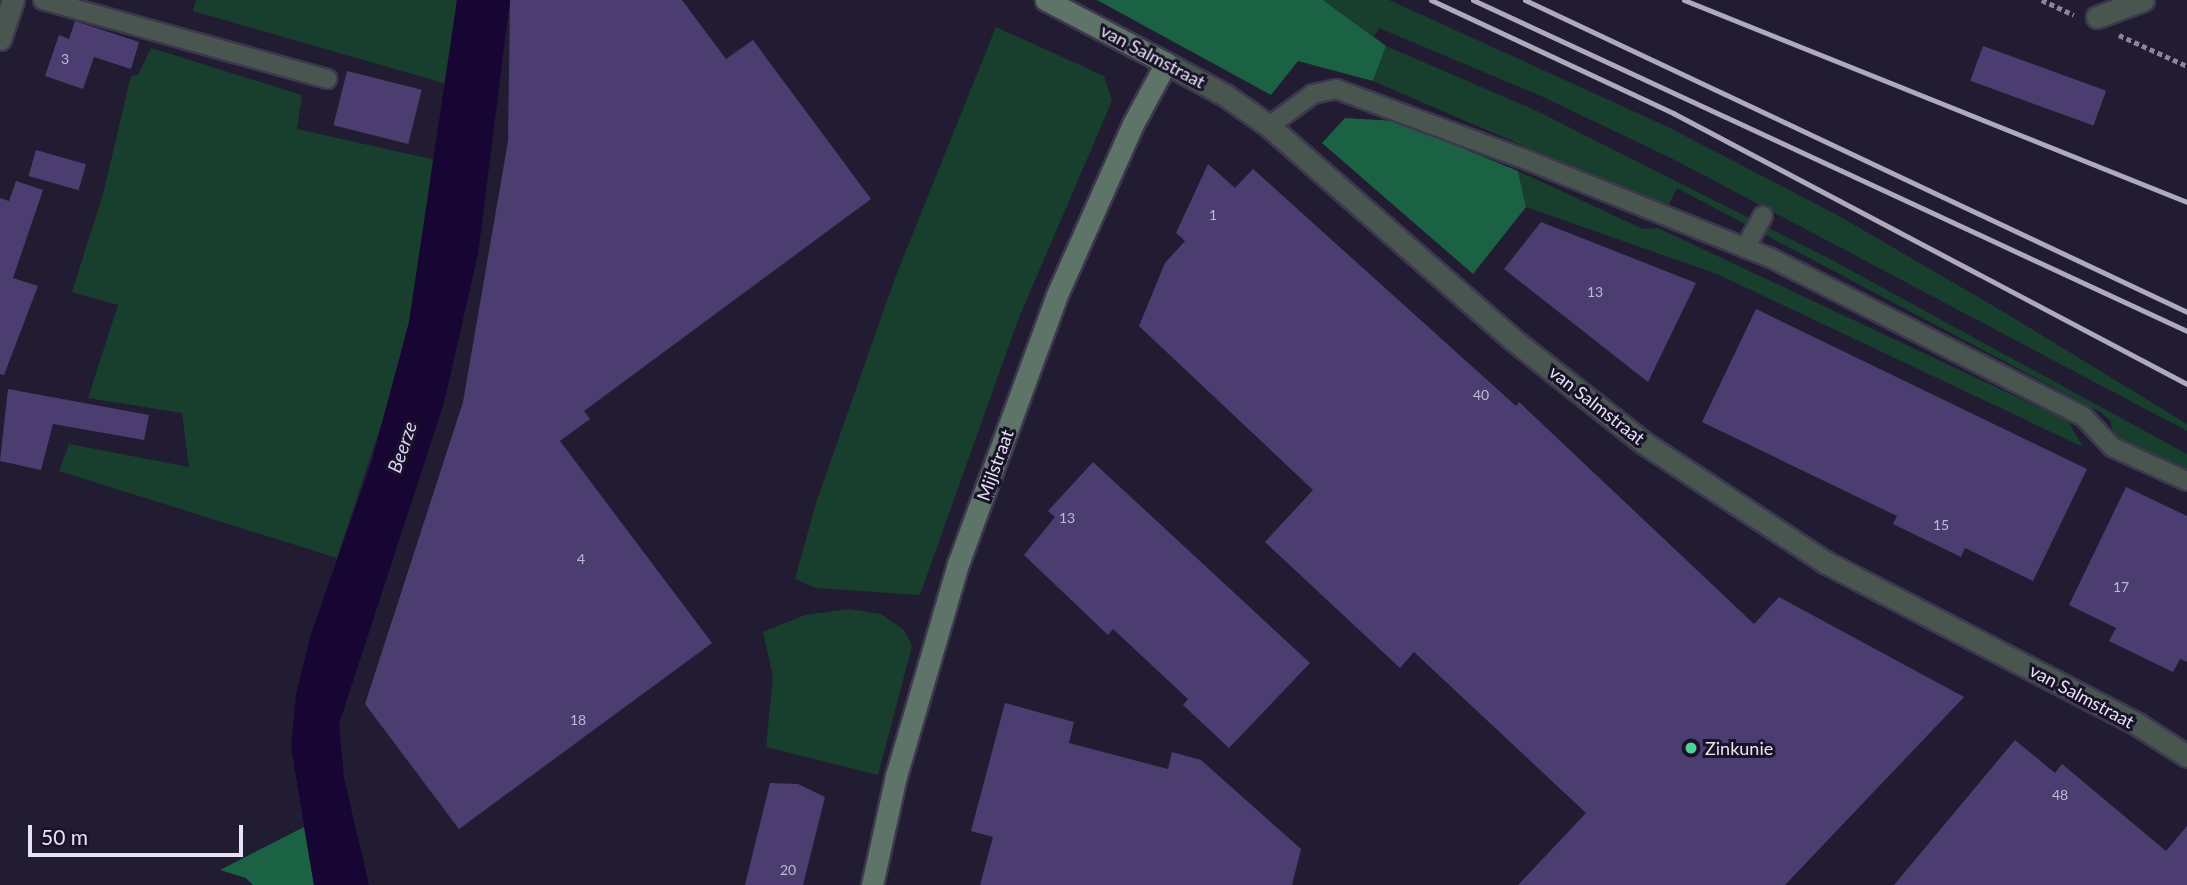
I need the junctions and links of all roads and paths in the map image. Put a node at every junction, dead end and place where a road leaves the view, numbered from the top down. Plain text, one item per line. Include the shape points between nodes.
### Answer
1 (13, 0) edge
2 (43, 0) edge
3 (1046, 0) edge
4 (2042, 0) edge
5 (2143, 0) edge
6 (2092, 19) junction
7 (0, 38) edge
8 (1166, 63) junction
9 (2187, 66) edge
10 (327, 79) dead end
11 (1269, 126) junction
12 (1763, 216) dead end
13 (1745, 248) junction
14 (2187, 481) edge
15 (2187, 755) edge
16 (872, 885) edge

1 - 7 street
2 - 10 lane
3 - 8 main road, van Salmstraat
4 - 6 path
5 - 6 street
6 - 9 path
8 - 11 street, van Salmstraat
8 - 16 main road, Mijlstraat via 1133,124 1056,298 963,552 896,776
11 - 13 lane via 1324,89 1353,93
11 - 15 street, van Salmstraat via 1511,338 1654,449 1825,562 2137,724
12 - 13 lane
13 - 14 lane via 2084,417 2112,447

